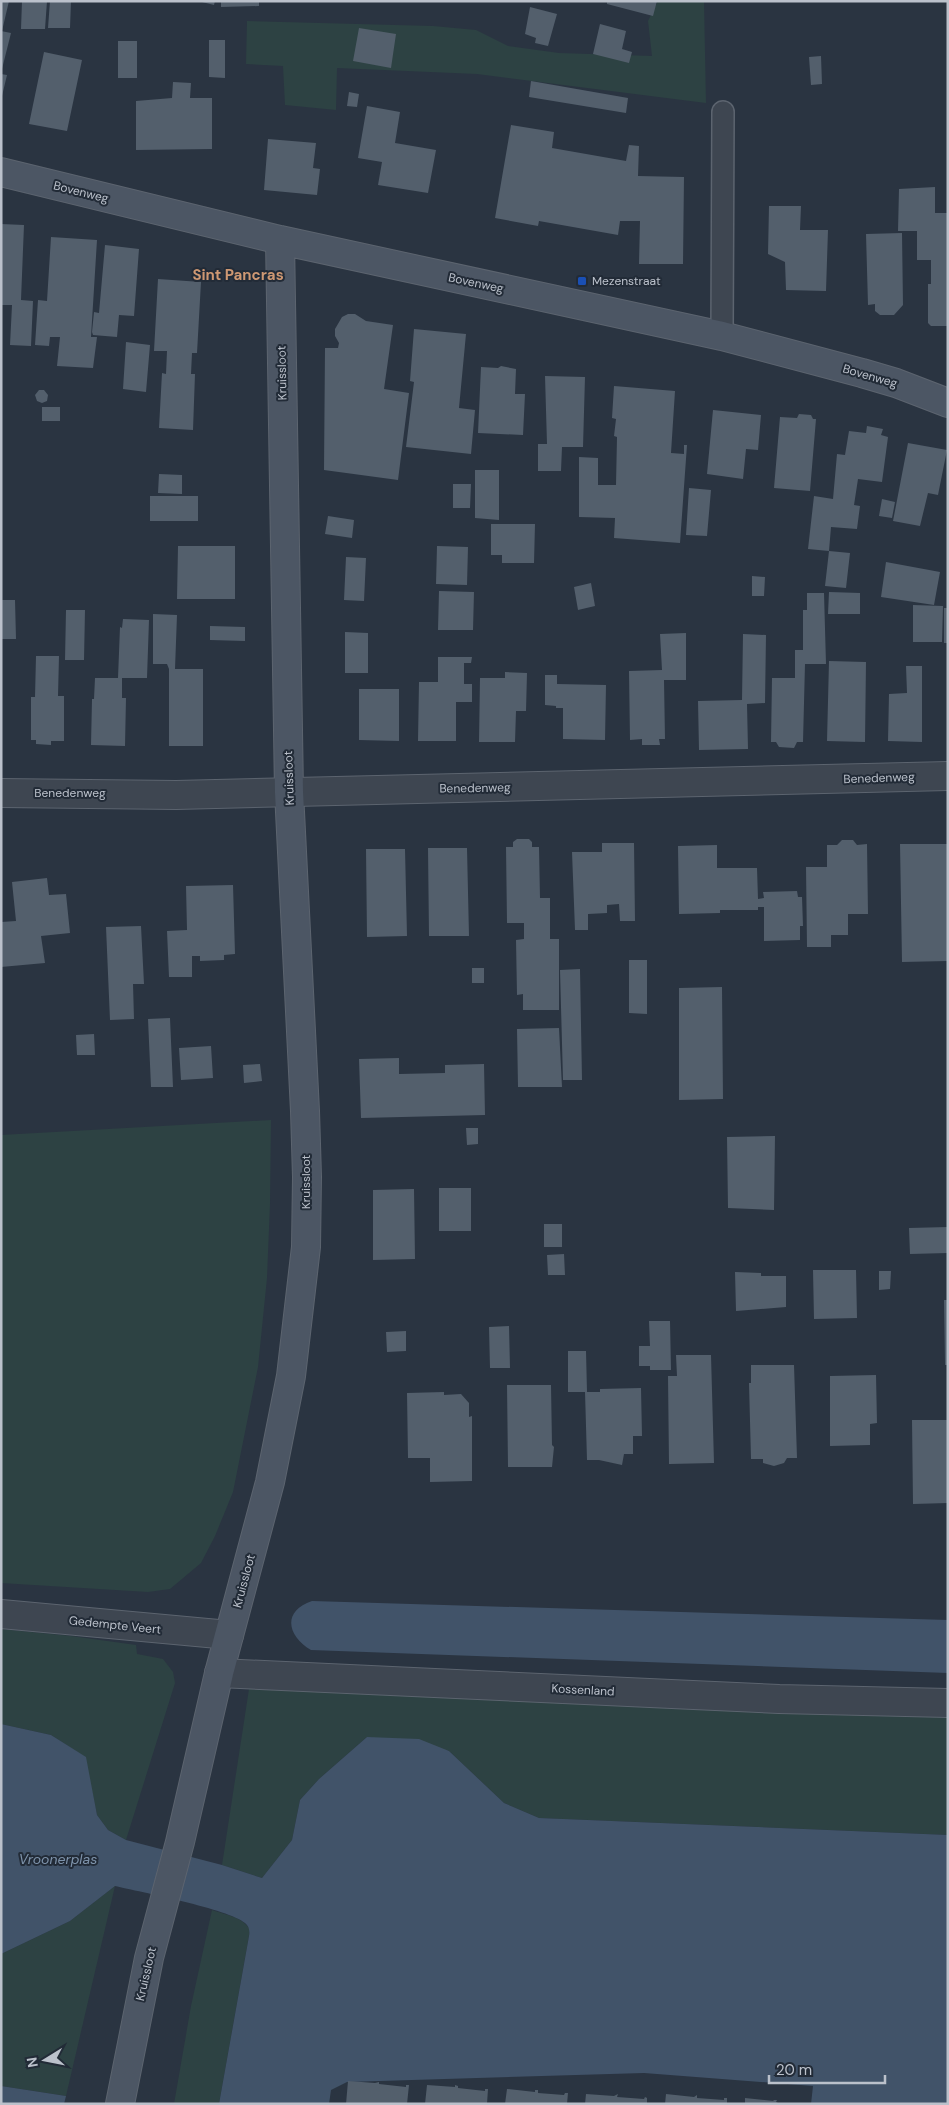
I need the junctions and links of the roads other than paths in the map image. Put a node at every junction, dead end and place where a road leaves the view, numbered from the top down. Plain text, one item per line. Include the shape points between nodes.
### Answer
1 (723, 112) dead end
2 (1, 172) edge
3 (280, 240) junction
4 (722, 336) junction
5 (948, 402) edge
6 (948, 776) edge
7 (289, 792) junction
8 (1, 793) edge
9 (1, 1614) edge
10 (229, 1635) junction
11 (219, 1674) junction
12 (948, 1704) edge
13 (120, 2104) edge

1 - 4 lane
2 - 3 street, Bovenweg
3 - 4 street, Bovenweg
3 - 7 street, Kruissloot
4 - 5 street, Bovenweg via 862,373
6 - 7 street, Benedenweg
7 - 8 street, Benedenweg
7 - 10 street, Kruissloot via 305,1110 306,1247 291,1376 270,1482
9 - 10 street, Gedempte Veert
10 - 11 street, Kruissloot
11 - 12 street, Kossenland
11 - 13 street, Kruissloot via 140,2001

